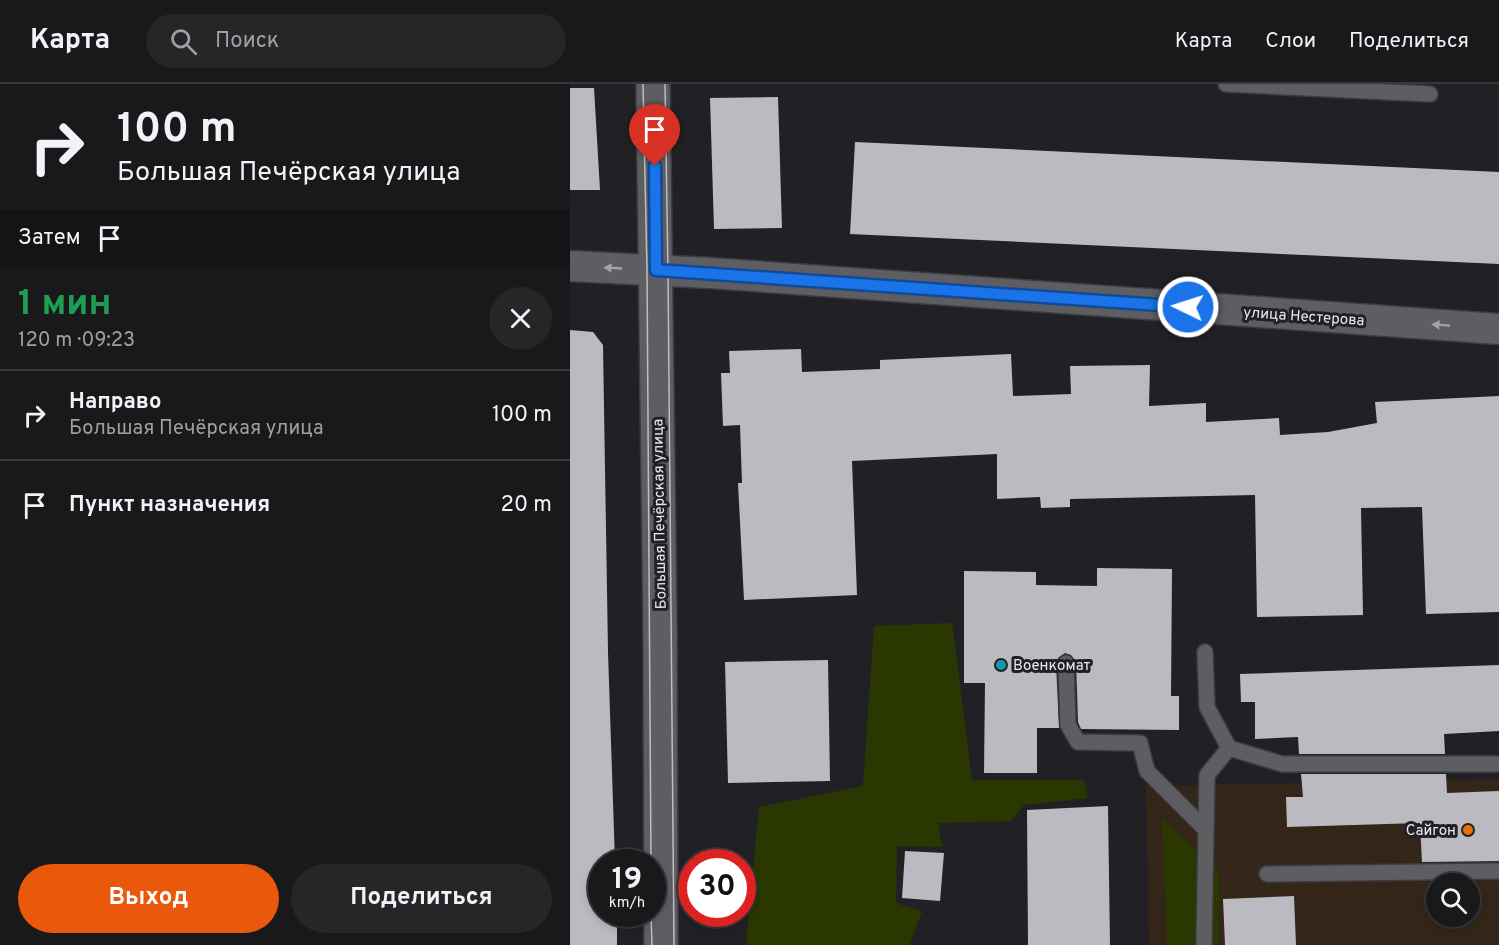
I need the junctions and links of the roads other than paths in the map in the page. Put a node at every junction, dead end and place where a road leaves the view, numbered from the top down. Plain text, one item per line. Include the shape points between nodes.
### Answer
1 (653, 84) edge
2 (1226, 84) edge
3 (1430, 94) dead end
4 (570, 266) edge
5 (656, 270) junction
6 (1499, 329) edge
7 (1205, 652) dead end
8 (1066, 663) dead end
9 (1229, 748) junction
10 (1499, 764) edge
11 (1206, 830) junction
12 (1499, 871) edge
13 (1267, 874) dead end
14 (661, 945) edge
15 (1204, 945) edge

1 - 5 street, Большая Печёрская улица
2 - 3 lane
5 -> 4 street, улица Нестерова
6 -> 5 street, улица Нестерова
5 - 14 street, Большая Печёрская улица
7 - 9 lane via 1208,707
8 - 11 lane via 1068,724 1078,742 1140,743 1147,771
9 - 10 lane via 1282,764
9 - 11 lane via 1207,774
11 - 15 lane
12 - 13 lane

